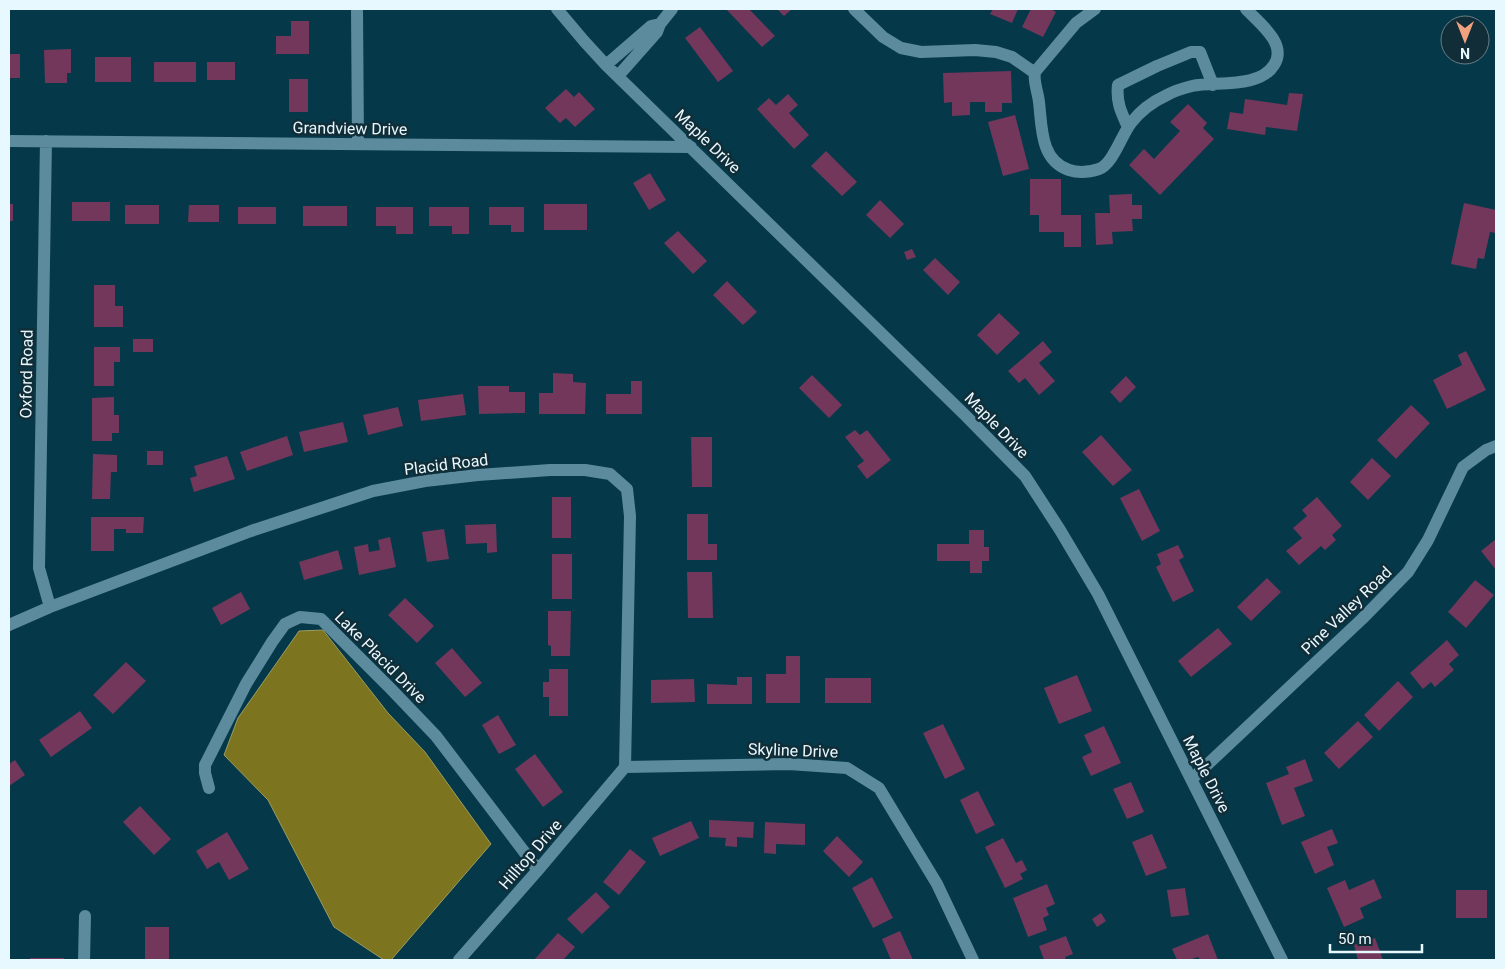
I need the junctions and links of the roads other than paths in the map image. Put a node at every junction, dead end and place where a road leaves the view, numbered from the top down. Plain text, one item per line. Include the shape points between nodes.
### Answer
1 (356, 9) edge
2 (557, 9) edge
3 (672, 9) edge
4 (854, 9) edge
5 (1095, 9) edge
6 (1246, 9) edge
7 (639, 44) junction
8 (606, 64) junction
9 (1035, 73) junction
10 (618, 76) junction
11 (1213, 85) junction
12 (1128, 127) junction
13 (9, 141) edge
14 (46, 141) junction
15 (358, 144) junction
16 (691, 147) junction
17 (1496, 446) edge
18 (50, 607) junction
19 (9, 625) edge
20 (624, 767) junction
21 (1192, 779) junction
22 (209, 788) dead end
23 (538, 870) junction
24 (85, 916) dead end
25 (84, 960) edge
26 (459, 960) edge
27 (973, 960) edge
28 (1282, 960) edge

1 - 15 street
2 - 8 street, Maple Drive
3 - 7 street via 660,24 651,26
4 - 9 street via 883,37 901,48 921,52 996,52 1012,57
5 - 9 street via 1076,23
6 - 11 street via 1274,40 1279,53 1275,65 1265,74 1240,83
7 - 8 street
7 - 10 street
8 - 10 street, Maple Drive
9 - 12 street via 1043,139 1050,156 1063,168 1077,172 1101,169 1113,156
10 - 16 street, Maple Drive
11 - 12 street via 1192,86 1168,94 1148,106
11 - 12 street via 1200,52 1191,52 1128,78 1118,84 1117,96
13 - 14 street, Grandview Drive
14 - 15 street, Grandview Drive
14 - 18 street, Oxford Road via 39,568
15 - 16 street, Grandview Drive
16 - 21 street, Maple Drive via 966,415 1024,476 1098,594
17 - 21 street, Pine Valley Road via 1463,467 1428,540 1408,572
18 - 19 street, Placid Road
18 - 20 street, Placid Road via 251,531 373,491 478,475 585,470 610,474 627,488 630,516
20 - 23 street, Hilltop Drive
20 - 27 street, Skyline Drive via 789,764 847,768 879,788 937,884
21 - 28 street, Maple Drive
22 - 23 street, Lake Placid Drive via 205,765 246,684 272,642 286,624 300,617 321,620 436,736
23 - 26 street, Hilltop Drive
24 - 25 street

